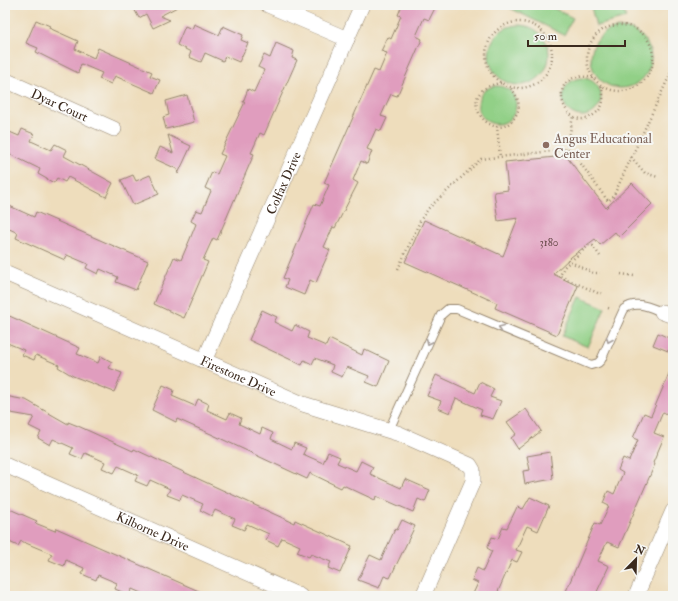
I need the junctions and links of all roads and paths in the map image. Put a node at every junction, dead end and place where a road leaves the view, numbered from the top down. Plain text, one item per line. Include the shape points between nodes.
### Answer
1 (268, 5) edge
2 (362, 5) edge
3 (347, 38) junction
4 (673, 68) edge
5 (594, 78) junction
6 (5, 80) edge
7 (501, 83) junction
8 (600, 85) junction
9 (510, 87) junction
10 (573, 116) junction
11 (497, 126) junction
12 (114, 129) dead end
13 (567, 150) junction
14 (500, 157) junction
15 (631, 157) junction
16 (658, 177) dead end
17 (600, 256) dead end
18 (568, 261) junction
19 (398, 269) dead end
20 (5, 273) edge
21 (600, 274) dead end
22 (621, 274) dead end
23 (634, 276) dead end
24 (603, 293) dead end
25 (667, 314) edge
26 (204, 361) junction
27 (389, 430) junction
28 (5, 465) edge
29 (673, 511) edge
30 (300, 596) edge
31 (423, 596) edge
32 (636, 596) edge

1 - 3 street
2 - 3 street, Colfax Drive
3 - 26 street, Colfax Drive
4 - 15 path
5 - 8 path
5 - 8 path via 588,63 588,53 597,35 606,29 626,26 636,29 645,36 651,46 653,57 652,68 647,78 639,86 629,90 617,91
5 - 10 path via 577,77 570,80 562,91 562,105
6 - 12 street, Dyar Court
7 - 9 path
7 - 9 path via 491,72 487,62 486,51 489,41 499,29 513,23 524,22 534,26 550,42 551,64 538,82 528,87
7 - 11 path via 485,88 480,93 476,106 482,120
8 - 10 path via 603,101 597,113 585,118
9 - 11 path via 518,101 517,114 508,124
10 - 13 path
11 - 14 path
13 - 14 path
13 - 15 path via 570,149 608,201 613,198
14 - 19 path via 482,159 429,208 421,219
15 - 16 path via 644,173
17 - 18 path via 590,245
18 - 21 path
18 - 24 path via 560,276 600,294
20 - 26 street, Firestone Drive
22 - 23 path
25 -> 27 lane via 646,305 627,306 621,313 601,360 591,365 457,309 448,308 441,315
26 - 27 street, Firestone Drive via 303,404
27 - 31 street, Firestone Drive via 465,462 473,470 473,481
28 - 30 street, Kilborne Drive
29 - 32 street

